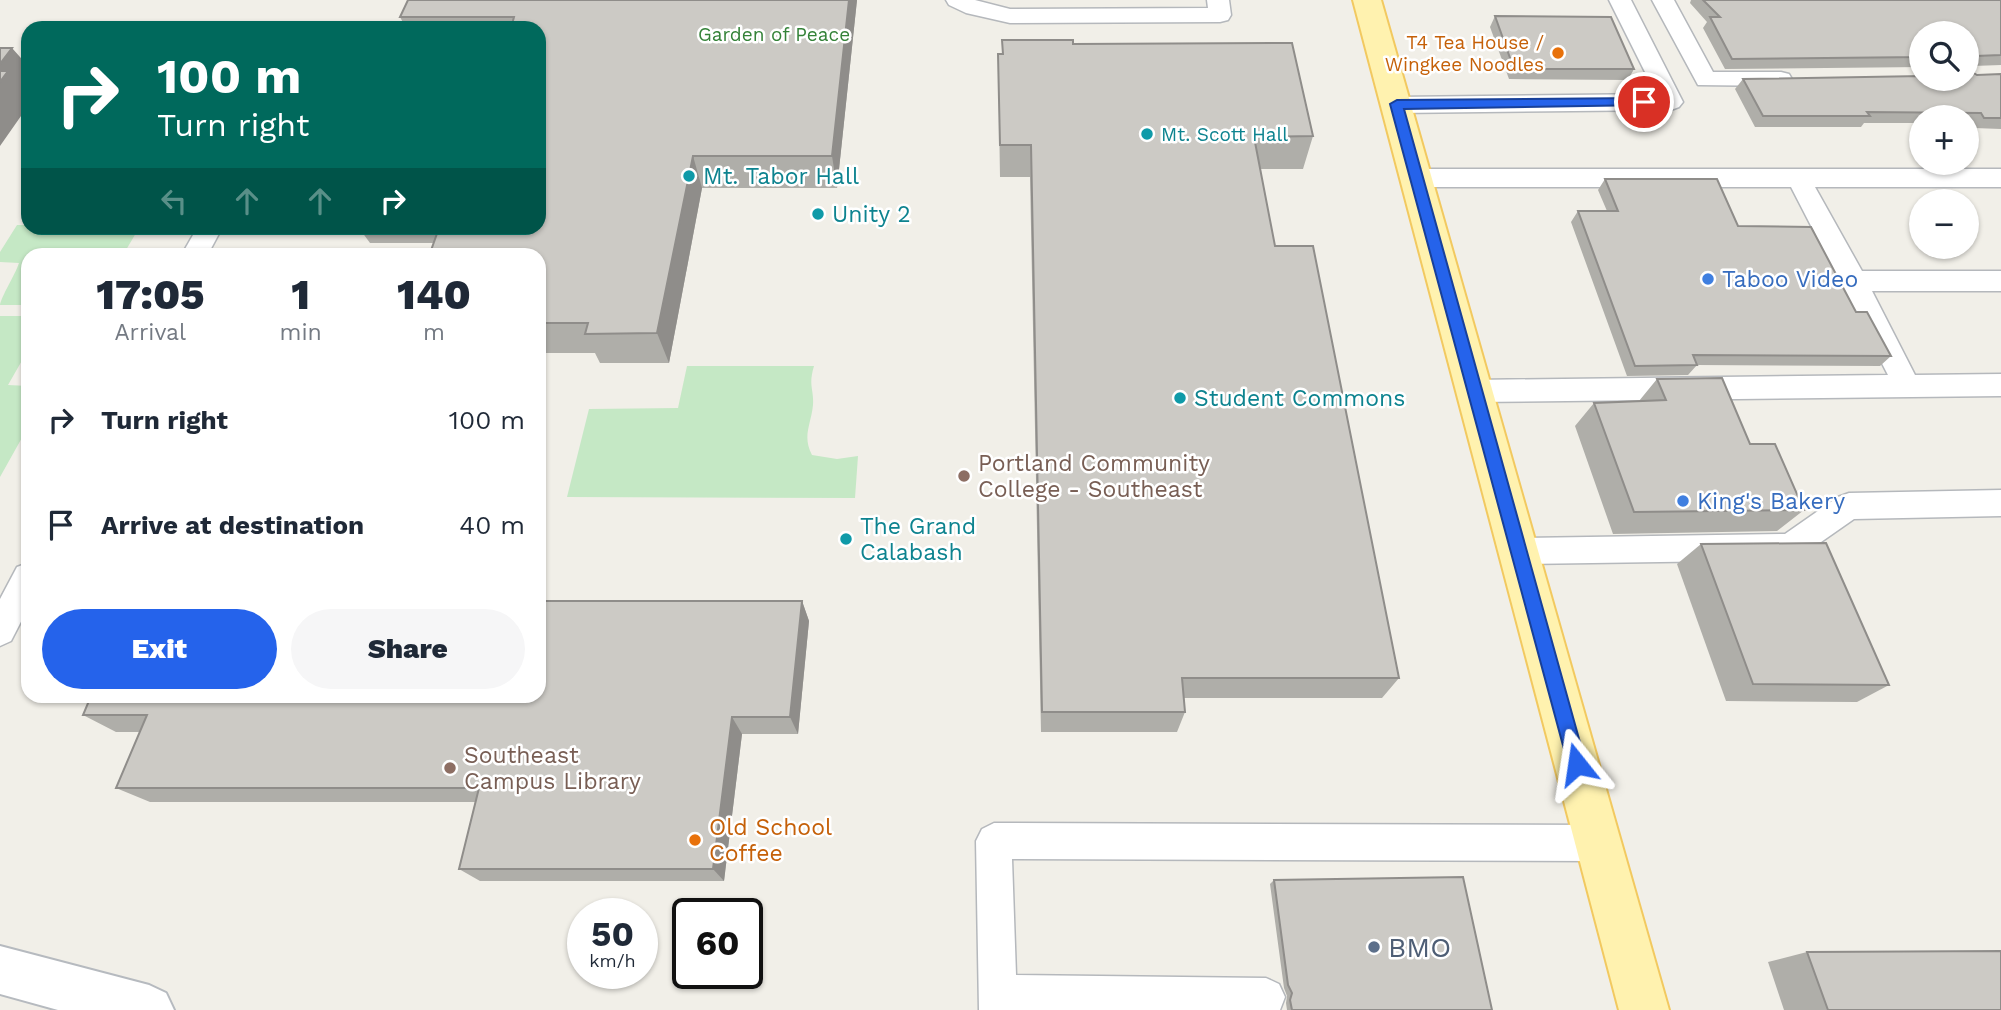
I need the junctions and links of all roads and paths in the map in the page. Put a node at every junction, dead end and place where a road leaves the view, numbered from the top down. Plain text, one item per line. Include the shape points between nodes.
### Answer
1 (957, 0) edge
2 (1217, 0) edge
3 (1367, 0) edge
4 (1620, 0) edge
5 (1663, 0) edge
6 (1800, 78) edge
7 (1397, 104) junction
8 (1416, 178) junction
9 (2001, 178) edge
10 (1799, 179) junction
11 (1854, 281) junction
12 (2001, 281) edge
13 (2001, 385) edge
14 (1907, 386) junction
15 (1474, 391) junction
16 (2001, 503) edge
17 (1518, 551) junction
18 (21, 590) edge
19 (0, 631) edge
20 (1599, 843) junction
21 (0, 970) edge
22 (1266, 997) dead end
23 (998, 1002) edge
24 (149, 1010) edge
25 (1644, 1010) edge

1 - 2 lane via 1010,16 1220,15
3 - 7 main road
4 - 7 lane via 1671,102
5 - 6 lane via 1706,80
7 - 8 main road
8 - 10 lane
8 - 15 main road
9 - 10 lane
10 - 11 lane
11 - 12 lane
11 - 14 lane
13 - 14 lane
14 - 15 lane
15 - 17 main road
16 - 17 lane via 1849,506 1790,547
17 - 20 main road
18 - 19 lane
20 - 23 lane via 995,841
20 - 25 main road
21 - 24 main road
22 - 23 lane

